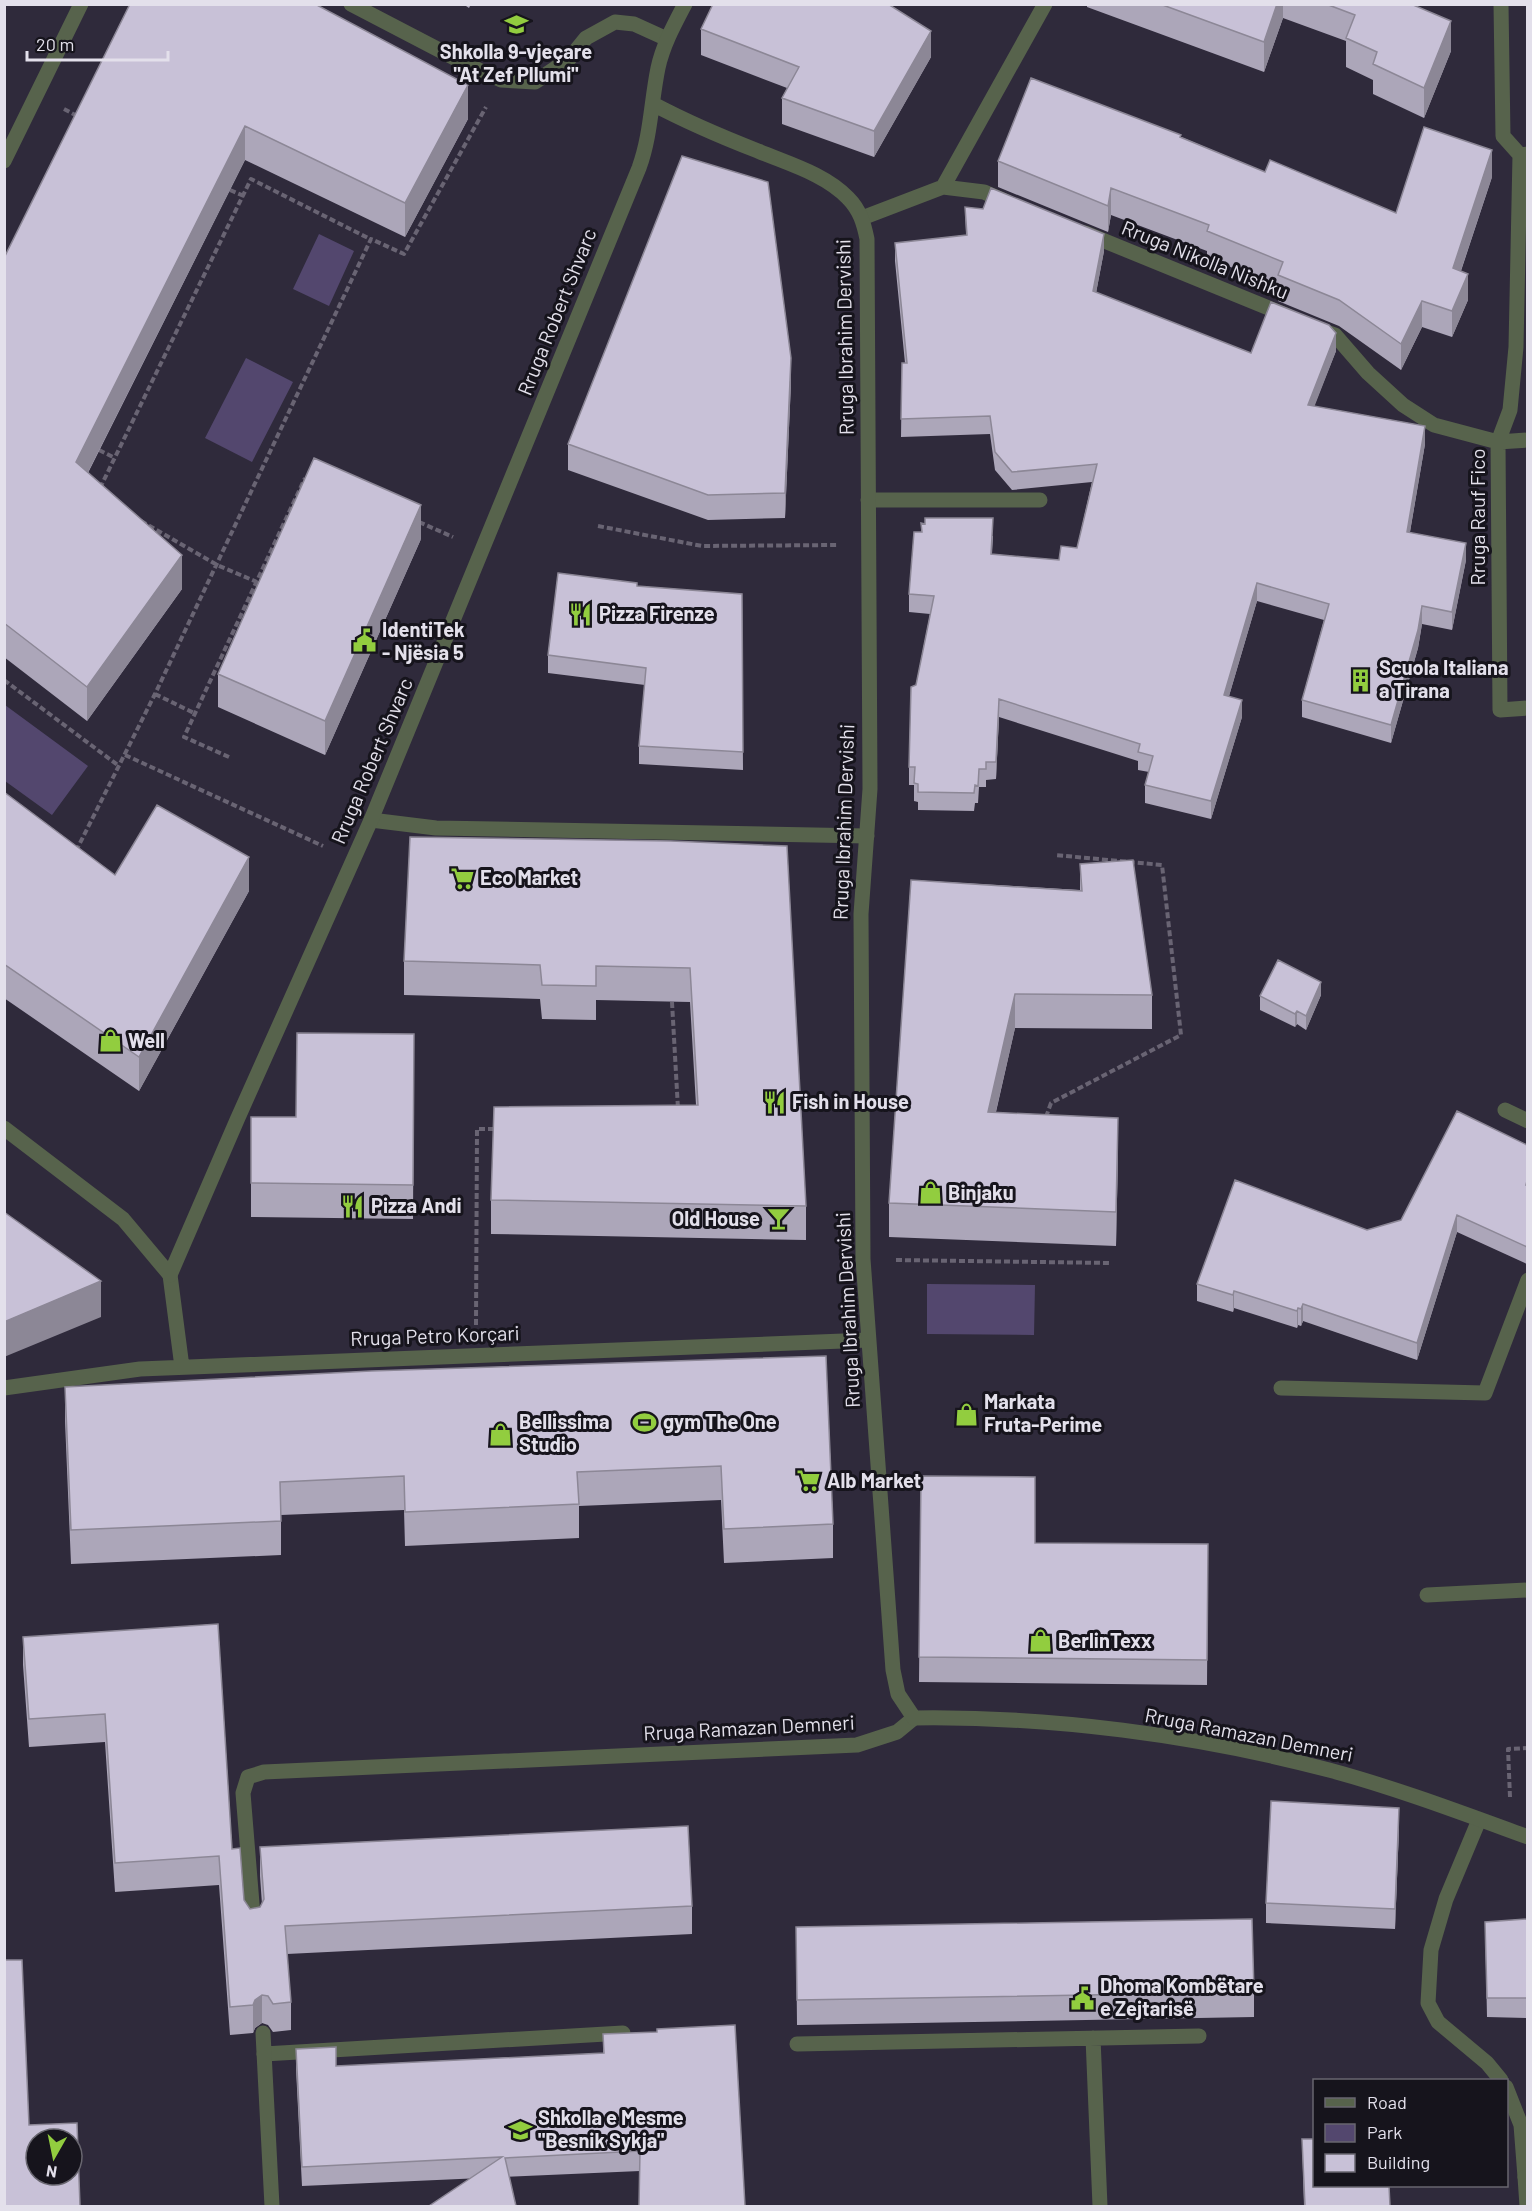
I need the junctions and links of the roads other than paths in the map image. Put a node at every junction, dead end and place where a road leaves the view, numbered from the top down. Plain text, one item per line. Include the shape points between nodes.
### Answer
1 (81, 4) edge
2 (351, 4) edge
3 (685, 4) edge
4 (1045, 4) edge
5 (1501, 4) edge
6 (667, 39) junction
7 (652, 104) junction
8 (1524, 155) edge
9 (4, 161) edge
10 (943, 187) junction
11 (1016, 205) edge
12 (862, 218) junction
13 (1070, 227) edge
14 (1527, 440) edge
15 (1498, 442) junction
16 (868, 500) junction
17 (1040, 500) edge
18 (1527, 708) edge
19 (371, 820) junction
20 (867, 836) junction
21 (1505, 1110) dead end
22 (1527, 1121) edge
23 (4, 1128) edge
24 (170, 1275) junction
25 (1527, 1280) edge
26 (868, 1340) junction
27 (182, 1367) junction
28 (4, 1388) edge
29 (1281, 1388) dead end
30 (1527, 1590) edge
31 (1427, 1595) dead end
32 (914, 1719) junction
33 (1479, 1820) junction
34 (1527, 1837) edge
35 (254, 1928) edge
36 (641, 2032) edge
37 (263, 2033) edge
38 (1199, 2036) edge
39 (1093, 2038) junction
40 (797, 2044) dead end
41 (264, 2054) junction
42 (1500, 2079) edge
43 (1508, 2092) edge
44 (1526, 2177) edge
45 (272, 2206) edge
46 (1100, 2206) edge
47 (1527, 2206) edge

1 - 9 street
2 - 6 street via 501,80 535,82 569,59 586,38 615,22 634,24
3 - 6 street, Rruga Robert Shvarc
4 - 10 street
5 - 8 street via 1503,136
6 - 7 street, Rruga Robert Shvarc
7 - 12 street via 829,183 849,198
7 - 19 street, Rruga Robert Shvarc via 647,147
8 - 15 street, Rruga Rauf Fico via 1516,347 1510,410
10 - 11 street via 984,192
10 - 12 street, Rruga Ibrahim Dervishi
12 - 16 street, Rruga Ibrahim Dervishi via 867,239
13 - 15 street, Rruga Nikolla Nishku via 1335,335 1403,405 1434,425
14 - 15 street, Rruga Nikolla Nishku
15 - 18 street, Rruga Rauf Fico via 1500,710
16 - 17 street
16 - 20 street, Rruga Ibrahim Dervishi
19 - 20 street via 436,828
19 - 24 street, Rruga Robert Shvarc
20 - 26 street, Rruga Ibrahim Dervishi via 861,914 863,1259
21 - 22 street
23 - 24 street via 123,1219
24 - 27 street
25 - 29 street via 1485,1393
26 - 27 street, Rruga Petro Korçari
26 - 32 street, Rruga Ibrahim Dervishi via 893,1670 898,1694
27 - 28 street, Rruga Petro Korçari
30 - 31 street
32 - 33 street, Rruga Ramazan Demneri via 1028,1720 1198,1742 1328,1770
32 - 35 street, Rruga Ramazan Demneri via 897,1732 857,1745 264,1772 248,1777 243,1793
33 - 34 street, Rruga Ramazan Demneri
33 - 42 street via 1446,1899 1431,1950 1428,2004 1438,2022
36 - 41 street
37 - 41 street
38 - 39 street
39 - 40 street
39 - 46 street
41 - 45 street
43 - 44 street via 1521,2126
44 - 47 street

